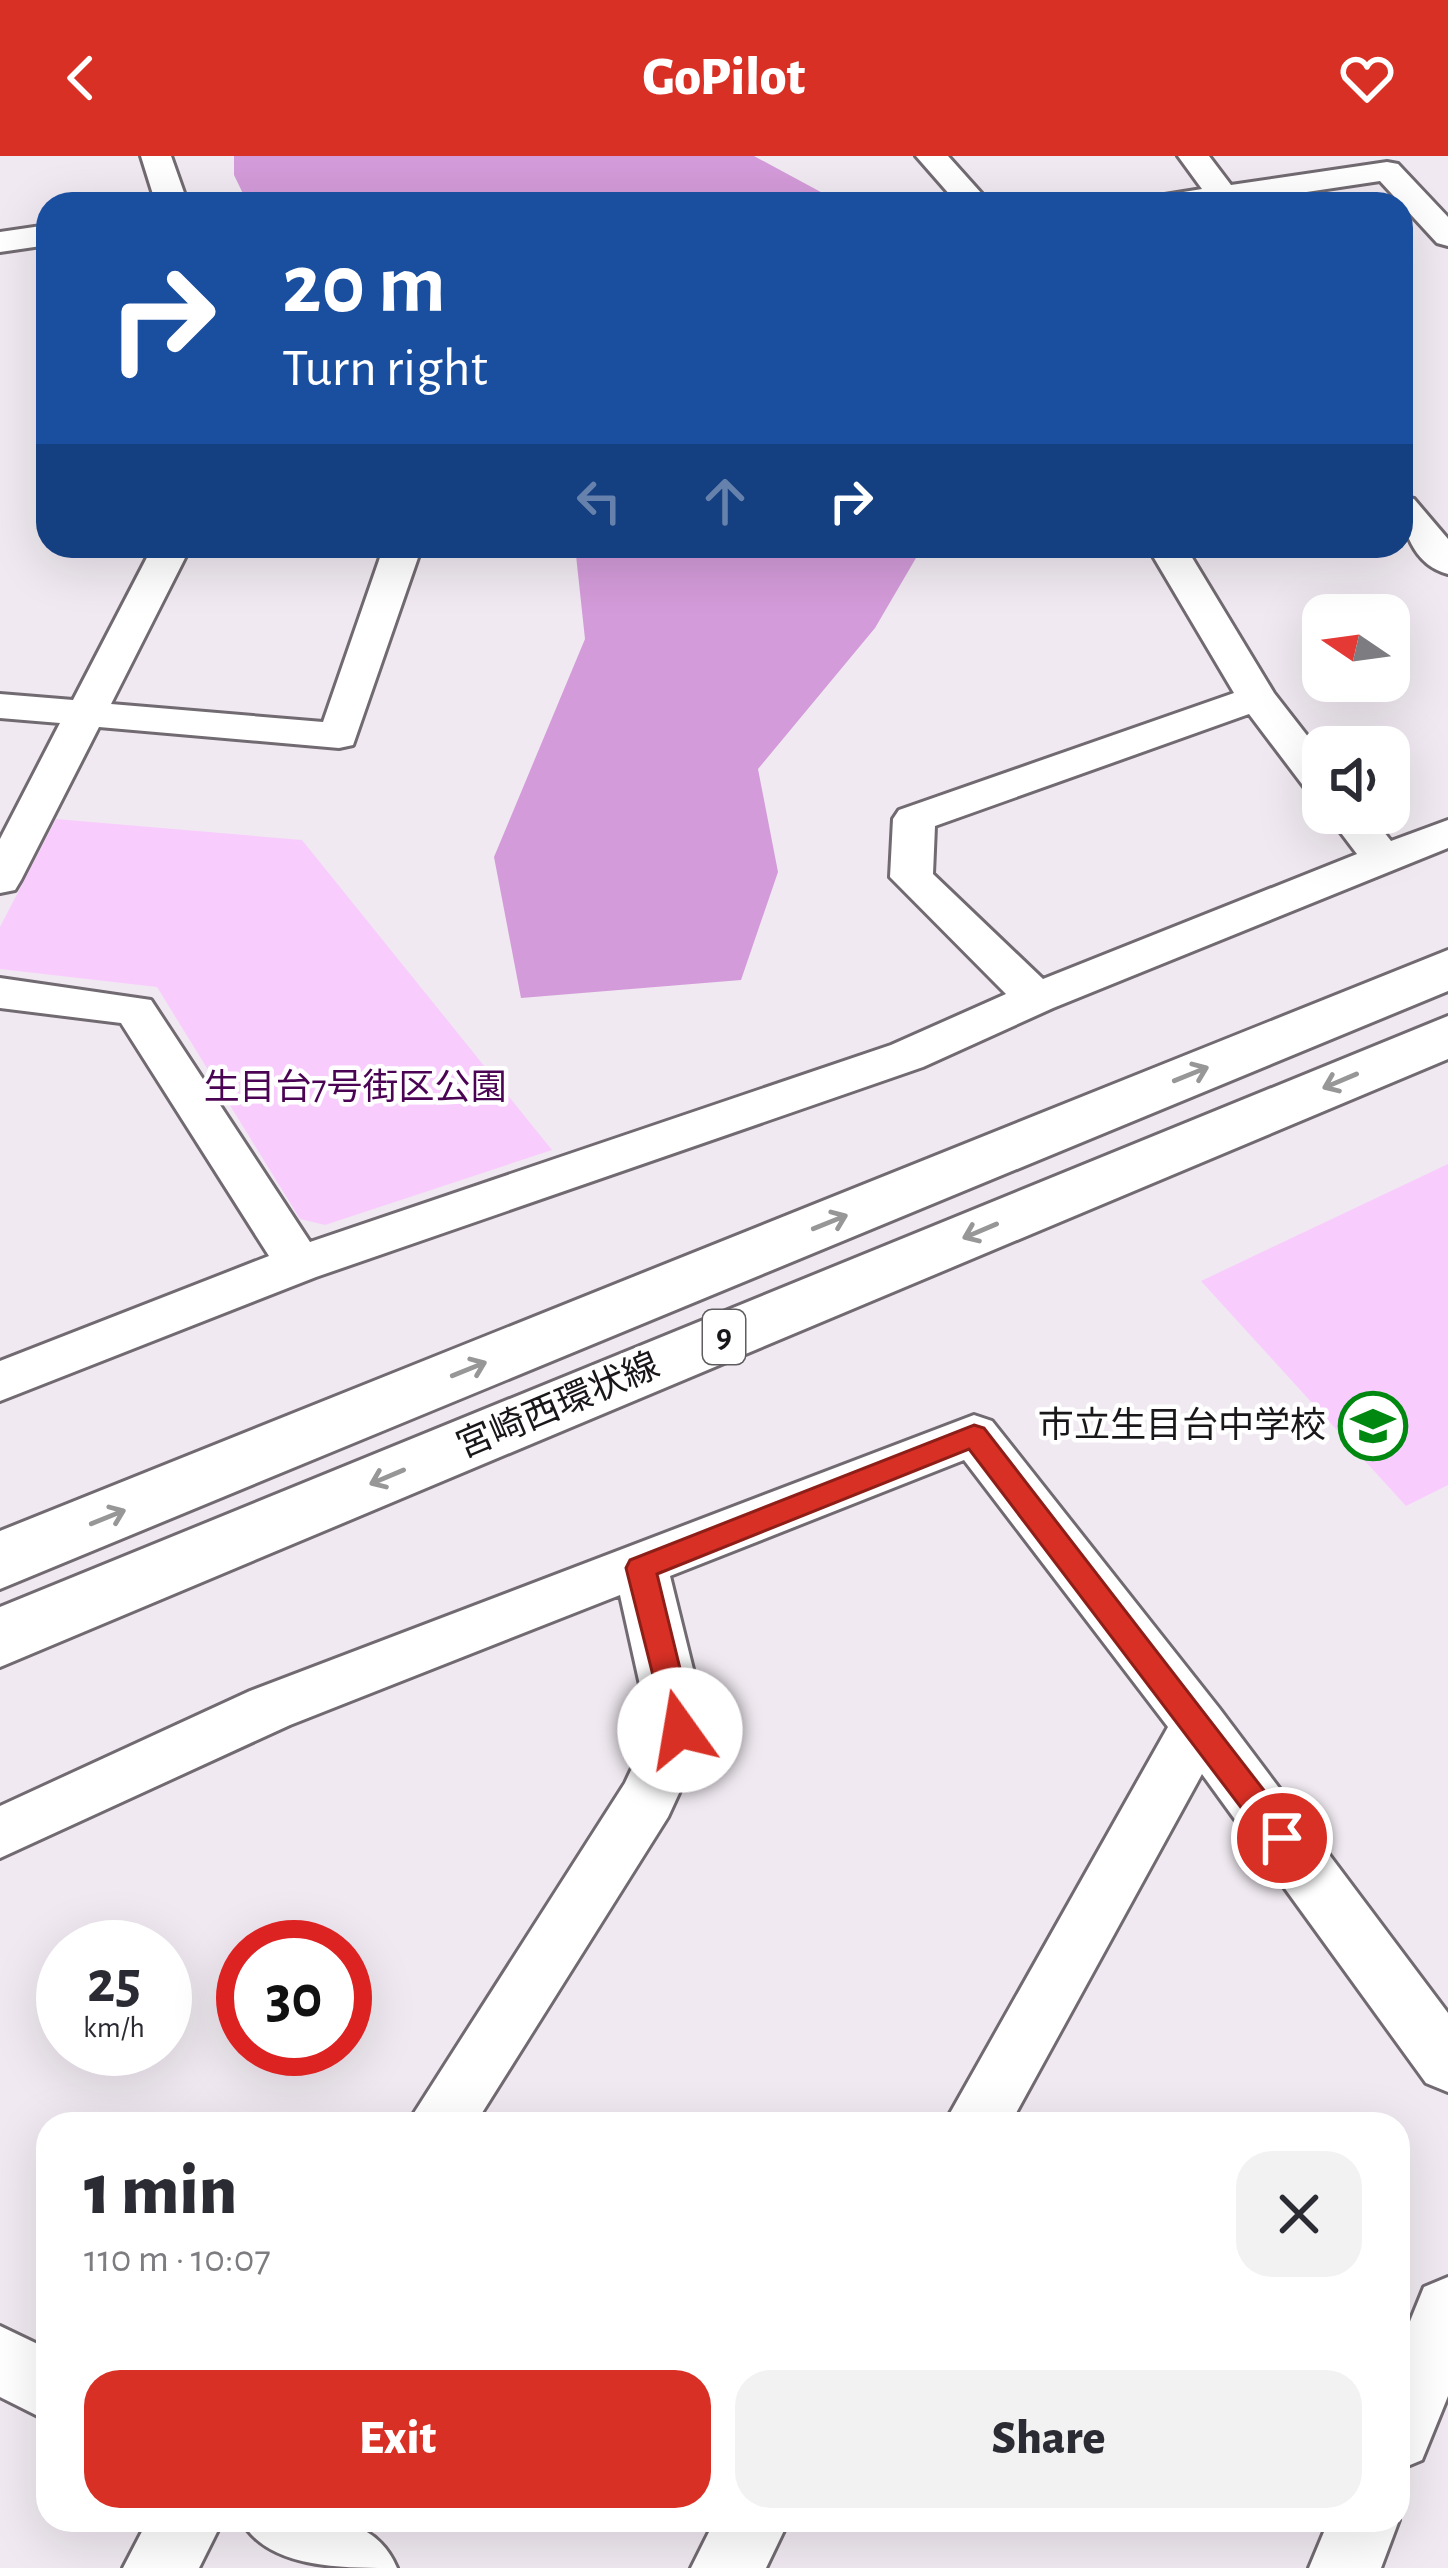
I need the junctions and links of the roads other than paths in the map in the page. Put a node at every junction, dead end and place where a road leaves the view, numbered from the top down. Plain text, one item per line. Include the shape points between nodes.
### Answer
1 (155, 156) edge
2 (931, 156) edge
3 (1192, 156) edge
4 (1389, 164) edge
5 (168, 192) edge
6 (964, 192) edge
7 (1221, 192) edge
8 (1239, 192) edge
9 (1412, 192) edge
10 (1413, 193) edge
11 (1448, 236) edge
12 (36, 238) edge
13 (0, 242) edge
14 (1413, 521) edge
15 (166, 558) edge
16 (400, 558) edge
17 (1173, 558) edge
18 (1448, 563) edge
19 (1256, 698) junction
20 (0, 706) edge
21 (86, 715) junction
22 (1302, 756) edge
23 (1448, 833) edge
24 (1363, 834) edge
25 (1383, 859) junction
26 (0, 880) edge
27 (1448, 969) edge
28 (0, 993) edge
29 (1037, 998) junction
30 (1448, 1036) edge
31 (299, 1264) junction
32 (0, 1382) edge
33 (0, 1561) edge
34 (641, 1568) junction
35 (0, 1638) edge
36 (1199, 1725) junction
37 (0, 1833) edge
38 (1448, 2063) edge
39 (448, 2112) edge
40 (983, 2112) edge
41 (1448, 2310) edge
42 (0, 2359) edge
43 (36, 2380) edge
44 (1410, 2406) edge
45 (181, 2532) edge
46 (297, 2532) edge
47 (747, 2532) edge
48 (1359, 2532) edge
49 (159, 2568) edge
50 (361, 2568) edge
51 (727, 2568) edge
52 (1345, 2568) edge

1 - 5 street
2 - 6 street
3 - 7 street
4 - 8 street
4 - 9 street
10 - 11 street
12 - 13 street
14 - 18 street
15 - 21 street
16 - 21 street via 339,736
17 - 19 street
19 - 22 street
19 - 29 street via 914,819 911,877
20 - 21 street
21 - 26 street
23 - 25 street
24 - 25 street
25 - 29 street
33 -> 27 main road, 宮崎西環状線 / 9
28 - 31 street via 135,1010
29 - 31 street via 908,1056
30 -> 35 main road, 宮崎西環状線 / 9
31 - 32 street
34 - 36 street via 974,1436
34 - 37 street via 270,1708
34 - 39 street via 680,1730 647,1799
36 - 38 street
36 - 40 street
41 - 44 street
42 - 43 street
45 - 49 street
46 - 50 street
47 - 51 street
48 - 52 street

